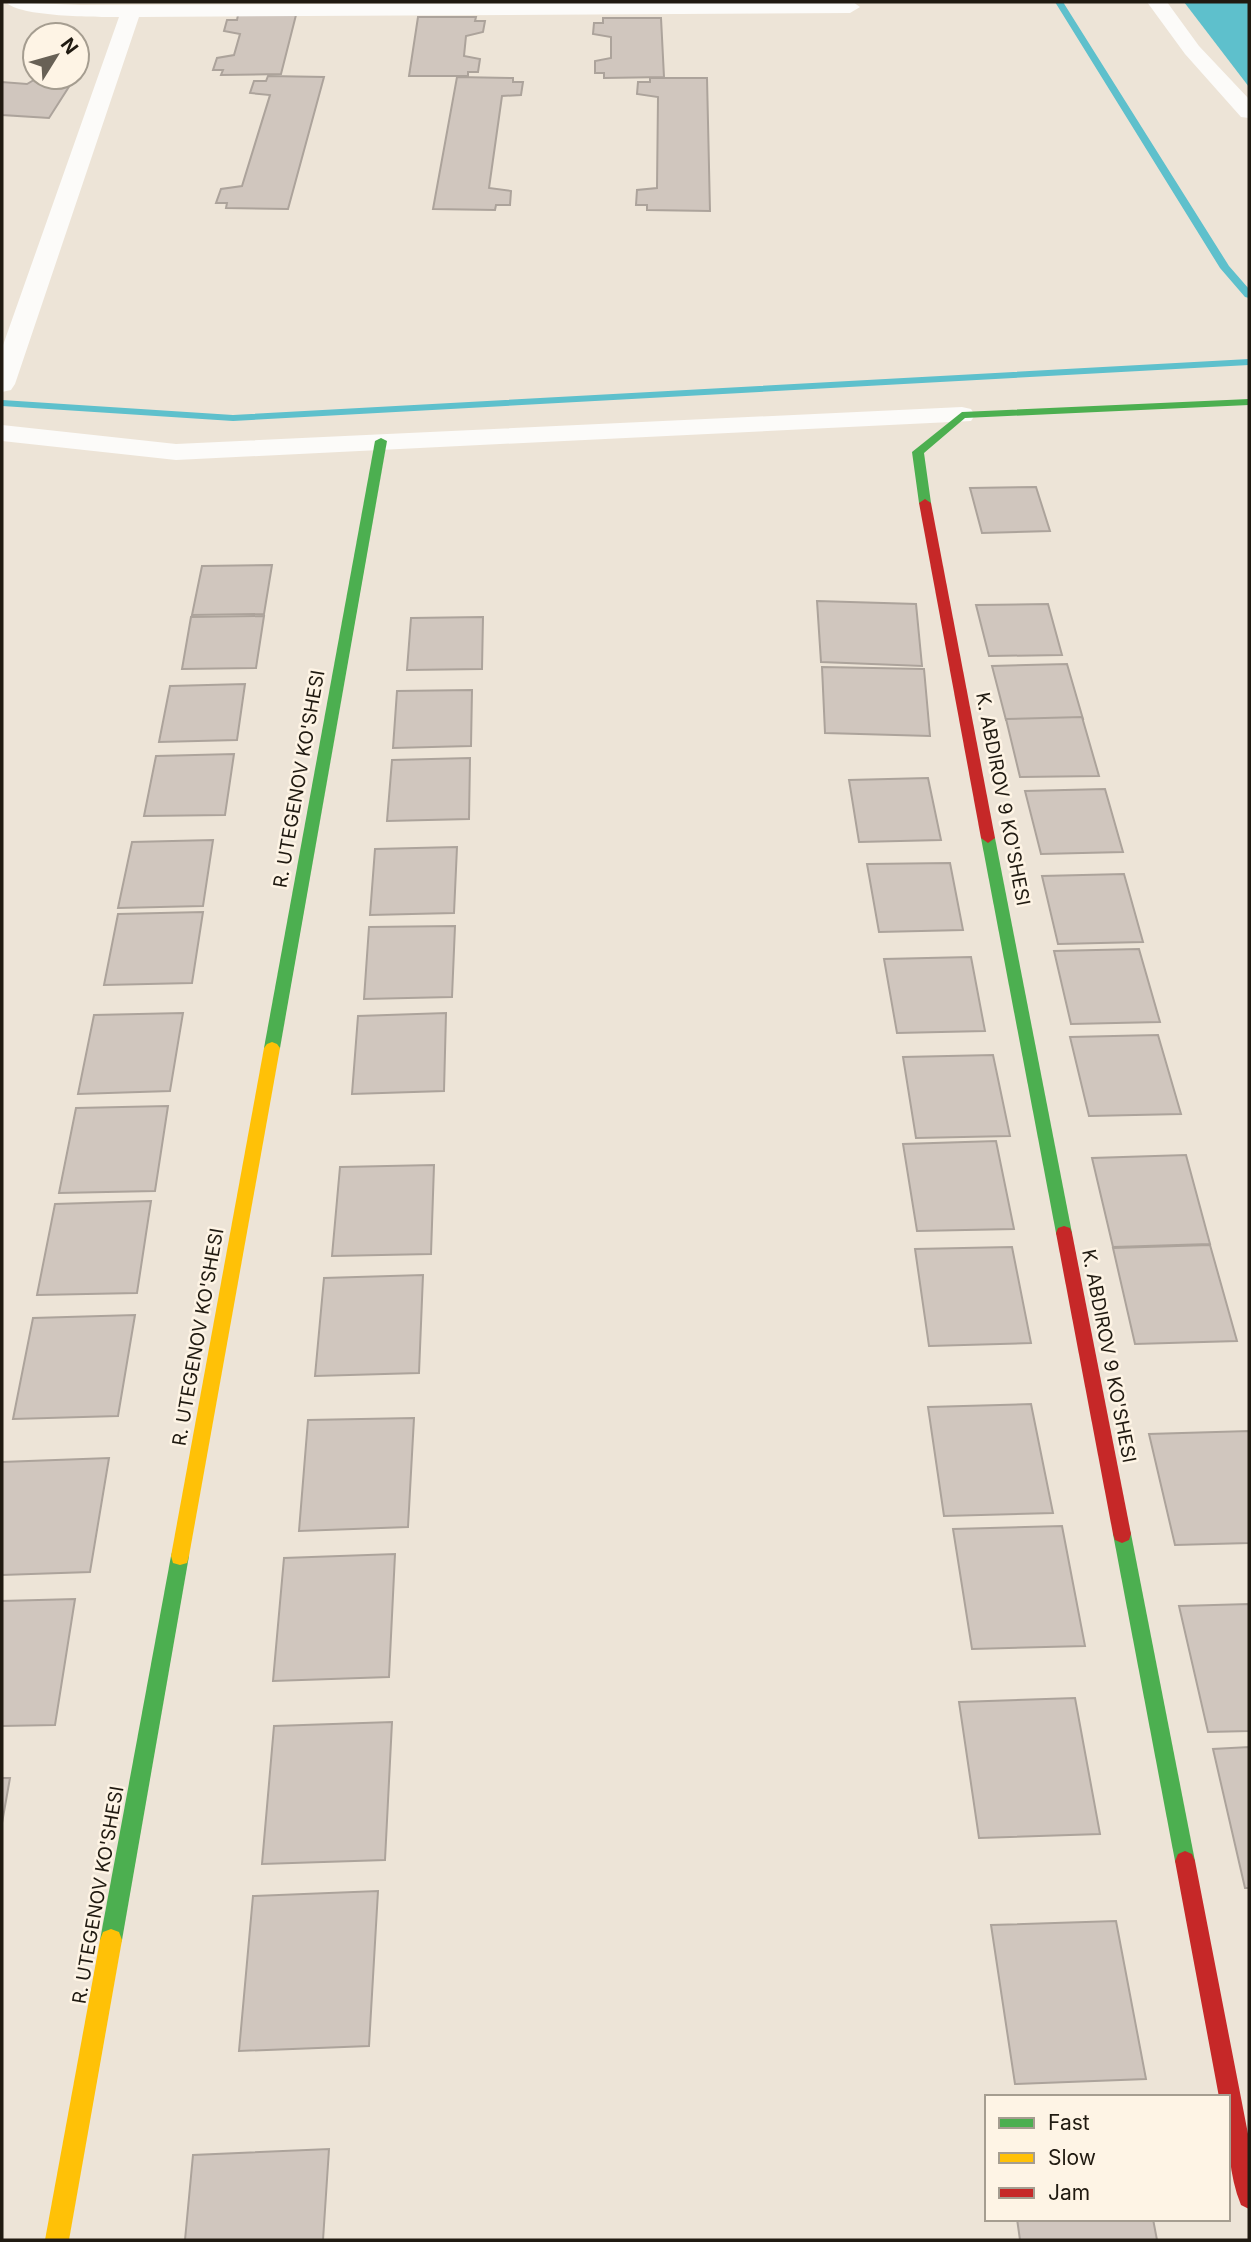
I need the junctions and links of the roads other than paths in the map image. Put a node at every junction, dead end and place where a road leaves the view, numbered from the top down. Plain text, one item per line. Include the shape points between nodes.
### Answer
1 (16, 2) edge
2 (1157, 2) edge
3 (850, 8) dead end
4 (131, 11) junction
5 (1249, 112) edge
6 (2, 384) edge
7 (1249, 402) edge
8 (961, 415) junction
9 (2, 433) edge
10 (381, 440) junction
11 (1229, 2095) edge
12 (1230, 2098) edge
13 (1249, 2197) edge
14 (57, 2240) edge

1 - 4 street via 80,11
2 - 5 street via 1192,50
3 - 4 street
4 - 6 street
7 - 8 street
8 - 10 street
8 - 11 street, K. ABDIROV 9 KO'SHESI via 918,452 928,523
9 - 10 street via 176,452
10 - 14 street, R. UTEGENOV KO'SHESI
12 - 13 street, K. ABDIROV 9 KO'SHESI

